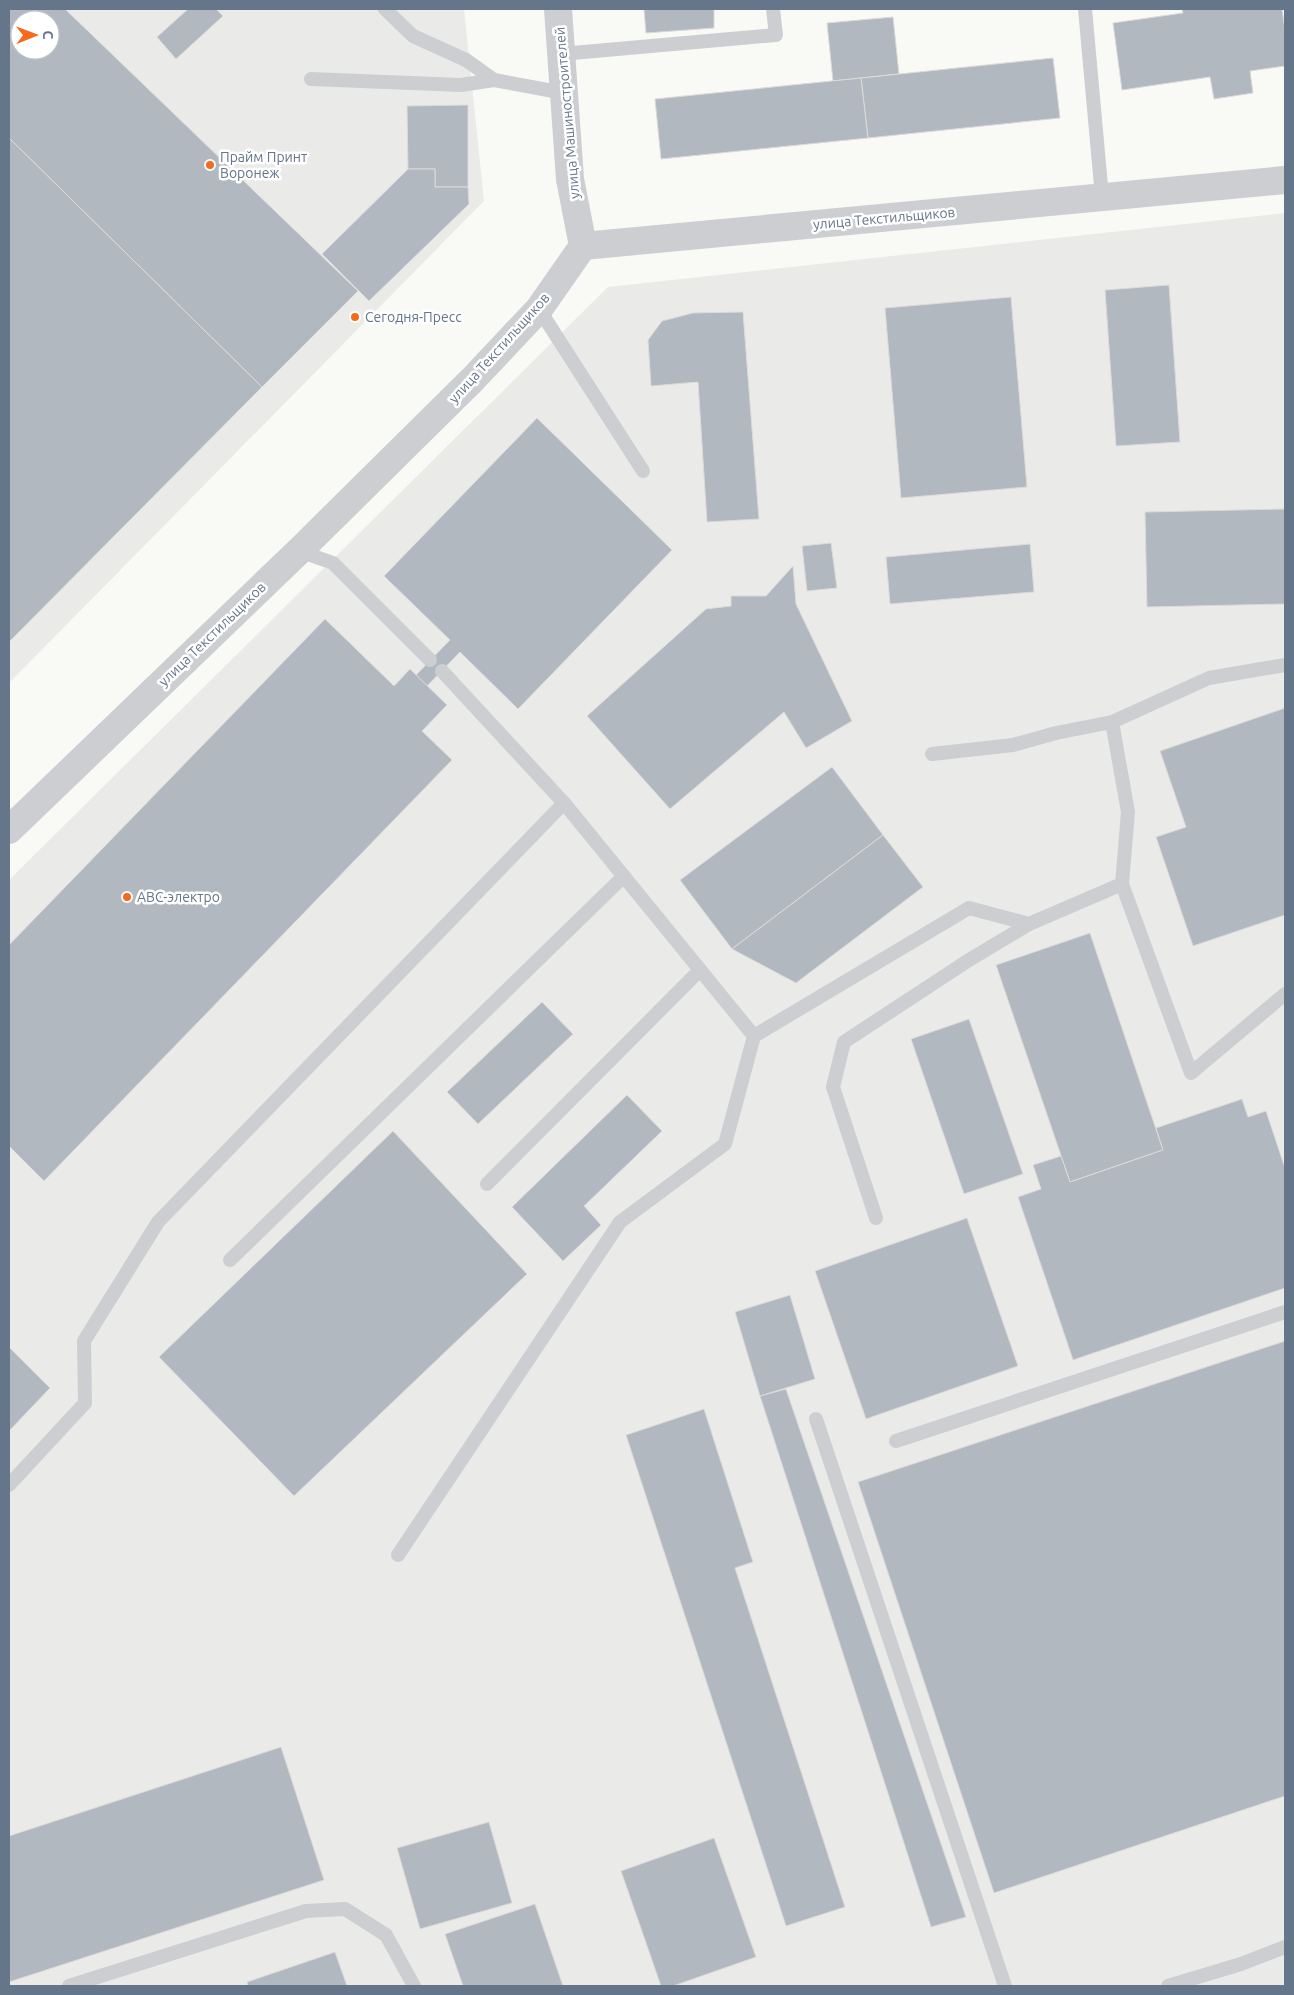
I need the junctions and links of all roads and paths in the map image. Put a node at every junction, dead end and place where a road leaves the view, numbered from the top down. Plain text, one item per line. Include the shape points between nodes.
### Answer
1 (385, 9) edge
2 (558, 9) edge
3 (774, 9) edge
4 (1085, 9) edge
5 (561, 54) junction
6 (311, 79) dead end
7 (494, 80) junction
8 (564, 93) junction
9 (1285, 180) edge
10 (1102, 197) junction
11 (583, 246) junction
12 (539, 308) junction
13 (643, 471) dead end
14 (299, 551) junction
15 (430, 660) dead end
16 (1285, 665) edge
17 (442, 671) dead end
18 (1112, 722) junction
19 (932, 754) dead end
20 (564, 803) junction
21 (9, 830) edge
22 (624, 876) junction
23 (1122, 884) junction
24 (1029, 924) junction
25 (700, 970) junction
26 (1285, 994) edge
27 (754, 1036) junction
28 (487, 1184) dead end
29 (876, 1218) dead end
30 (230, 1260) dead end
31 (1285, 1312) edge
32 (816, 1419) dead end
33 (896, 1441) dead end
34 (9, 1485) edge
35 (398, 1555) dead end
36 (1285, 1947) edge
37 (69, 1986) edge
38 (414, 1986) edge
39 (1006, 1986) edge
40 (1168, 1986) edge

1 - 7 lane via 413,36 466,60
2 - 5 street, улица Машиностроителей
3 - 5 lane via 776,35
4 - 10 lane
5 - 8 street, улица Машиностроителей
6 - 7 lane via 461,85
7 - 8 lane
8 - 11 street, улица Машиностроителей via 570,179
9 - 10 street, улица Текстильщиков
10 - 11 street, улица Текстильщиков
11 - 12 street, улица Текстильщиков
12 - 13 lane
12 - 14 street, улица Текстильщиков via 474,379
14 - 15 lane via 334,563
14 - 21 street, улица Текстильщиков
16 - 18 lane via 1209,678
17 - 20 lane
18 - 19 lane via 1014,745
18 - 23 lane via 1128,812
20 - 22 lane
20 - 34 lane via 158,1222 84,1341 85,1403
22 - 25 lane
22 - 30 lane
23 - 24 lane
23 - 26 lane via 1191,1072
24 - 27 lane via 969,908
24 - 29 lane via 844,1042 833,1087
25 - 27 lane
25 - 28 lane
27 - 35 lane via 725,1144 620,1222
31 - 33 lane
32 - 39 lane
36 - 40 lane
37 - 38 lane via 306,1911 345,1909 386,1935

